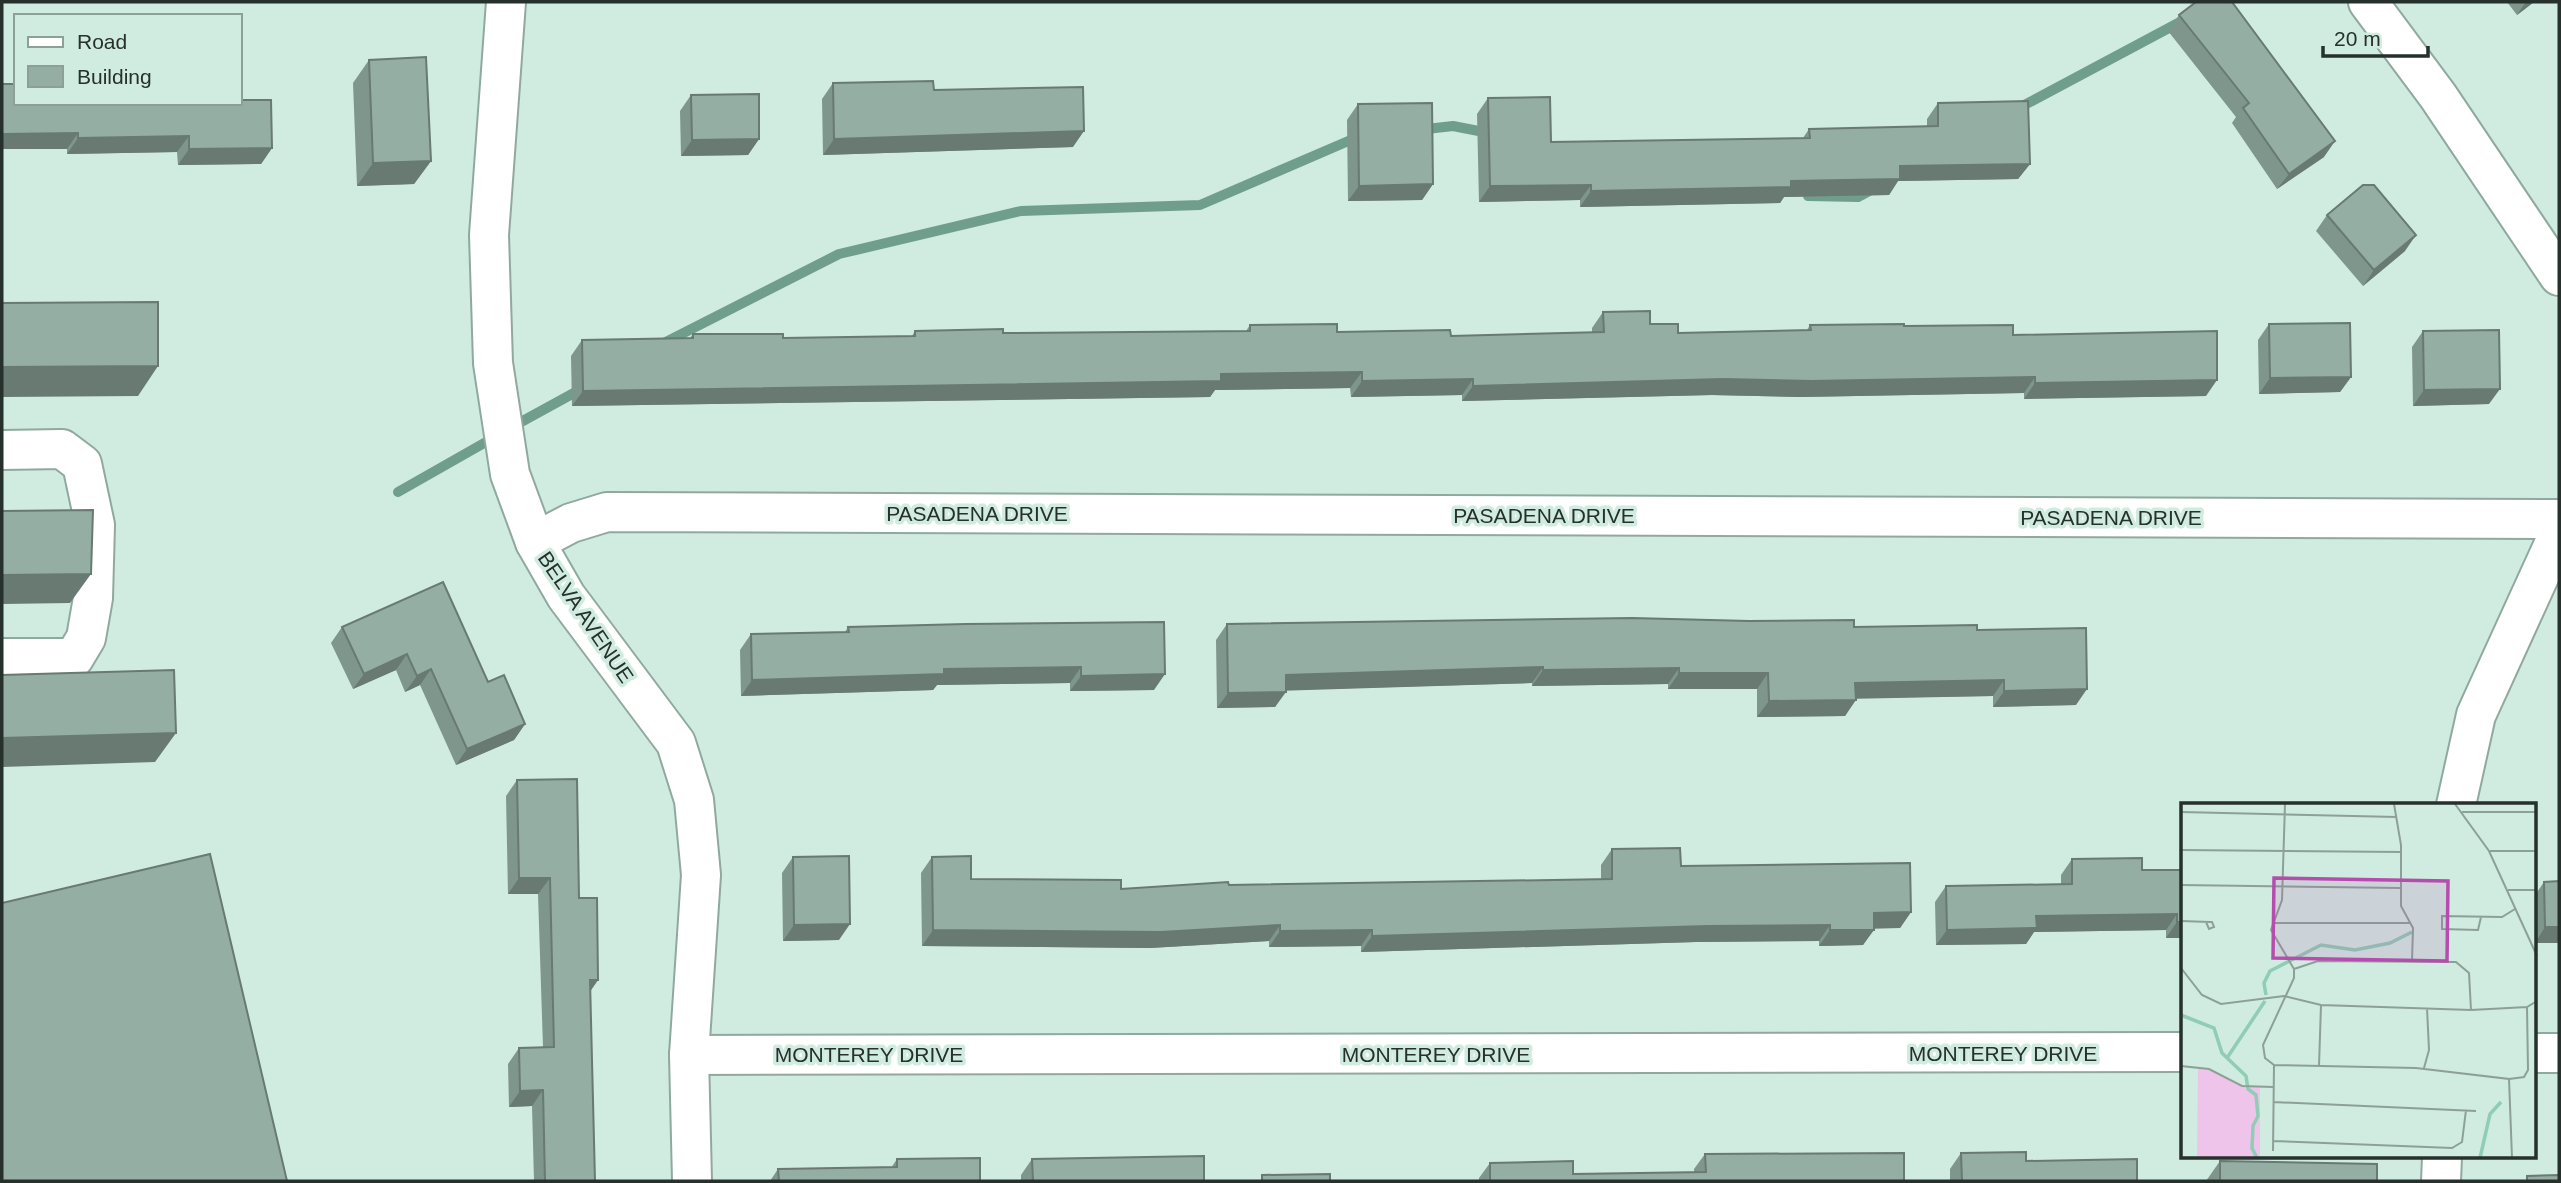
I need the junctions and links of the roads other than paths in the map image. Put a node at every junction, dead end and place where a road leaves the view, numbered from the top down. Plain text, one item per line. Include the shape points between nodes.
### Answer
1 (506, 2) edge
2 (2368, 2) edge
3 (2559, 276) edge
4 (2, 450) edge
5 (2559, 519) edge
6 (2559, 533) edge
7 (535, 542) junction
8 (2, 658) edge
9 (2456, 803) edge
10 (2181, 1052) edge
11 (2536, 1053) edge
12 (2559, 1053) edge
13 (690, 1055) junction
14 (2442, 1158) edge
15 (692, 1181) edge
16 (2441, 1181) edge

1 - 7 street, BELVA AVENUE via 489,235 493,363 510,474
2 - 3 street via 2438,96
4 - 8 street via 62,449 82,464 95,525 93,598 86,638 74,658
5 - 7 street, PASADENA DRIVE via 607,512 571,523
6 - 9 street via 2476,715
7 - 13 street, BELVA AVENUE via 566,596 676,743 694,800 701,875
10 - 13 street, MONTEREY DRIVE
11 - 12 street
13 - 15 street, BELVA AVENUE
14 - 16 street

